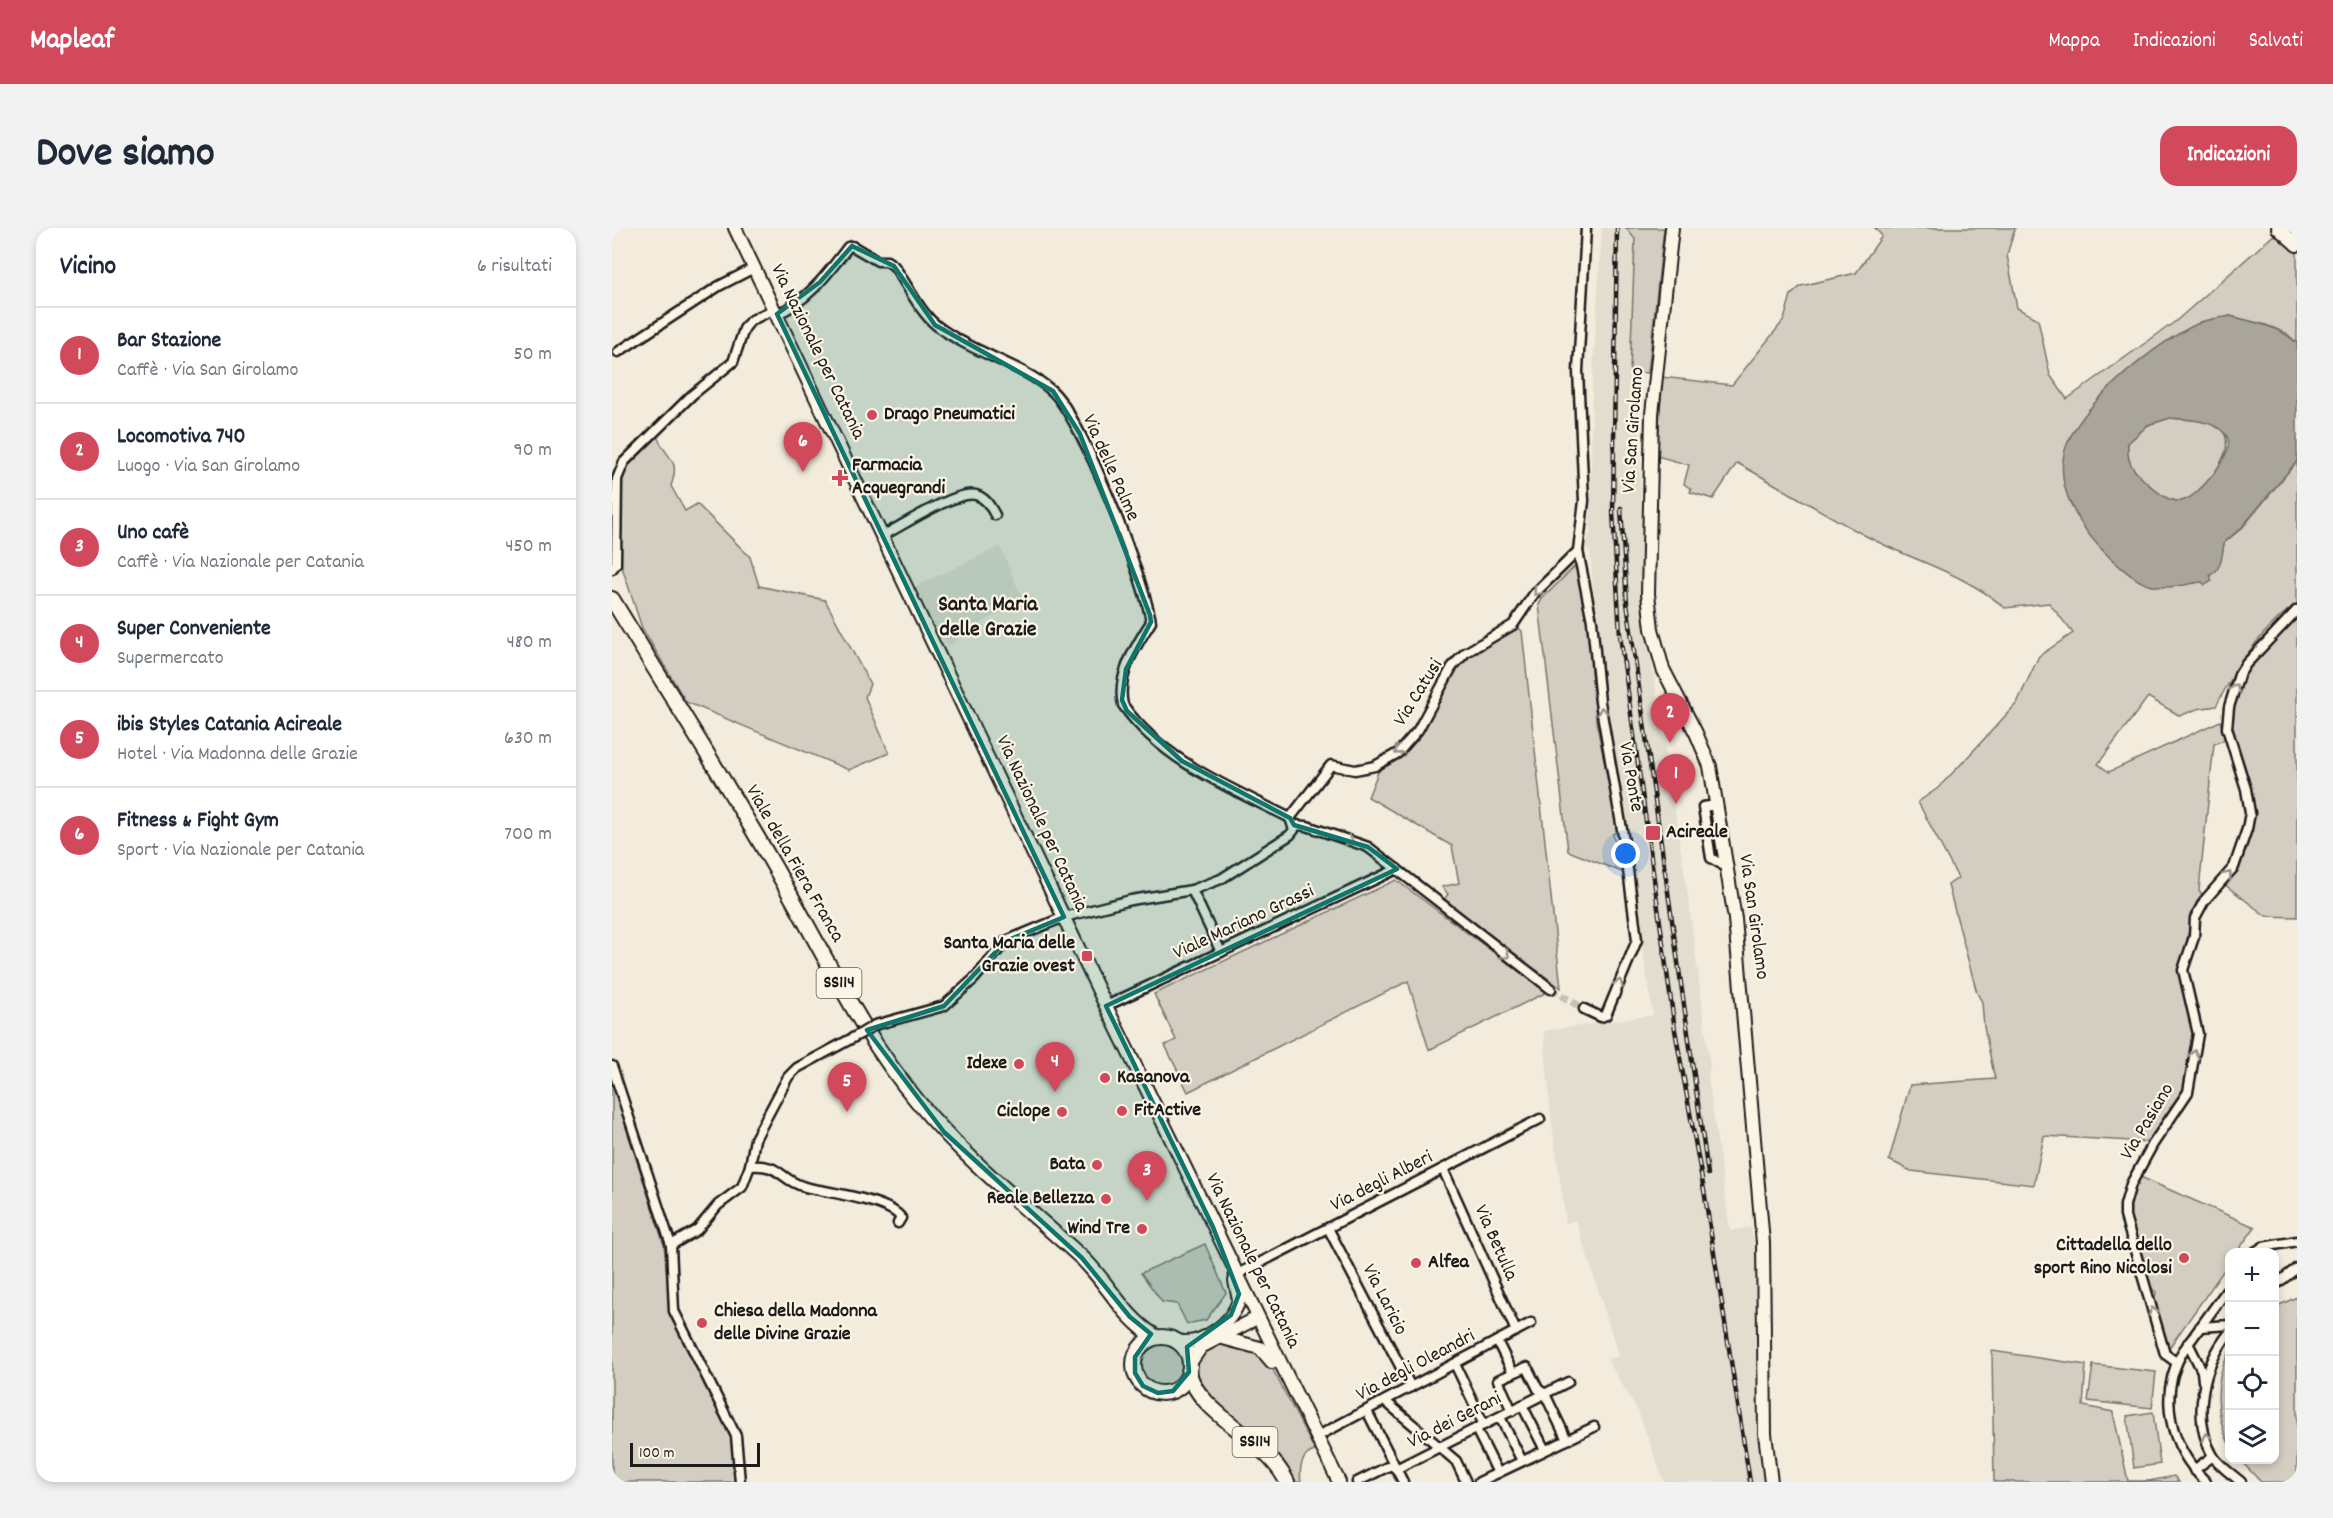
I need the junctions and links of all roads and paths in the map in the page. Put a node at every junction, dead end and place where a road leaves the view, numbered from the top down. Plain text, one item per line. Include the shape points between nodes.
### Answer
1 (735, 228) edge
2 (1586, 228) edge
3 (1672, 228) edge
4 (2278, 228) edge
5 (2297, 245) edge
6 (754, 268) junction
7 (776, 311) junction
8 (618, 352) dead end
9 (994, 515) dead end
10 (882, 536) junction
11 (1578, 551) junction
12 (612, 569) edge
13 (612, 599) edge
14 (2297, 610) edge
15 (1717, 805) junction
16 (1292, 822) junction
17 (1728, 868) junction
18 (1397, 869) junction
19 (1192, 890) junction
20 (1064, 917) junction
21 (1221, 952) junction
22 (1551, 989) tunnel mouth
23 (1106, 1006) junction
24 (1584, 1009) tunnel mouth
25 (612, 1066) edge
26 (1540, 1119) dead end
27 (750, 1166) junction
28 (1443, 1169) junction
29 (898, 1223) dead end
30 (1328, 1228) junction
31 (2297, 1241) edge
32 (671, 1245) junction
33 (2261, 1248) edge
34 (2297, 1268) edge
35 (1236, 1275) junction
36 (2279, 1282) edge
37 (2225, 1292) edge
38 (1130, 1317) junction
39 (1257, 1318) junction
40 (1532, 1323) dead end
41 (2225, 1325) edge
42 (2200, 1326) junction
43 (1516, 1331) junction
44 (1219, 1332) junction
45 (1156, 1337) junction
46 (2225, 1338) edge
47 (1178, 1341) junction
48 (1497, 1341) junction
49 (2188, 1343) junction
50 (1138, 1350) junction
51 (2176, 1362) junction
52 (1455, 1364) junction
53 (1190, 1367) junction
54 (1513, 1373) junction
55 (1568, 1382) dead end
56 (1411, 1387) junction
57 (2203, 1387) junction
58 (1173, 1391) junction
59 (1545, 1394) junction
60 (1385, 1401) junction
61 (1522, 1405) junction
62 (1214, 1408) junction
63 (1367, 1411) junction
64 (1512, 1411) junction
65 (1500, 1417) junction
66 (1480, 1427) junction
67 (1594, 1427) dead end
68 (1315, 1436) junction
69 (1567, 1440) junction
70 (1440, 1447) junction
71 (1545, 1450) junction
72 (2213, 1456) junction
73 (1522, 1461) junction
74 (1396, 1469) junction
75 (2194, 1470) junction
76 (1498, 1473) junction
77 (740, 1482) edge
78 (1287, 1482) edge
79 (1339, 1482) edge
80 (1358, 1482) edge
81 (1403, 1482) edge
82 (1466, 1482) edge
83 (1479, 1482) edge
84 (1771, 1482) edge
85 (2206, 1482) edge
86 (2241, 1482) edge

1 - 6 street, Via Nazionale per Catania
2 - 11 street via 1578,371 1584,501
3 - 15 street, Via San Girolamo via 1652,414 1648,594 1663,669 1704,749
4 - 5 street
6 - 7 street, Via Nazionale per Catania
6 - 8 street via 719,286
7 - 10 street, Via Nazionale per Catania
7 - 12 street via 750,321 733,362 692,395 624,462 617,478 616,564
7 - 16 street, Via delle Palme via 801,299 852,246 894,266 935,325 1053,392 1080,434 1101,479 1150,615 1151,622 1133,649 1126,669 1123,705 1151,738 1182,761
9 - 10 street via 982,498 968,494
10 - 20 street, Via Nazionale per Catania
11 -> 16 street, Via Catusi via 1534,594 1513,625 1465,653 1452,668 1418,730 1398,753 1375,766 1355,770 1331,765
24 -> 11 street, Via Ponte via 1601,1017 1606,1015 1637,940 1600,702 1592,621
13 - 38 main road, Viale della Fiera Franca / SS114 via 741,809 889,1064 975,1165 1082,1258
51 -> 14 street, Via Pasiano via 2165,1354 2125,1205 2131,1184 2153,1144 2188,1092 2198,1034 2184,970 2195,918 2204,901 2234,867 2250,813 2227,728 2229,707 2246,664
15 - 17 street, Via San Girolamo
15 - 17 street via 1703,807 1711,858
16 -> 18 street via 1368,847
16 - 19 street, Via Catusi via 1290,835 1221,879
17 - 84 street, Via San Girolamo via 1741,960 1763,1243 1765,1434
18 - 21 street, Viale Mariano Grassi
18 -> 22 street
19 - 20 street, Via Catusi
19 - 21 street
20 - 23 street, Via Nazionale per Catania
20 - 27 street, Via Catusi, bridge via 1006,941 974,980 944,1006 875,1025 797,1068 788,1077 754,1139
21 - 23 street, Viale Mariano Grassi
23 - 35 street, Via Nazionale per Catania
25 - 32 street
26 - 28 street, Via degli Alberi
27 - 29 street via 767,1165 802,1186 846,1194 894,1211 901,1218
27 - 32 street, Via Catusi via 742,1187 718,1205 698,1230
28 - 30 street, Via degli Alberi
28 - 43 street, Via Betulla
30 - 35 street, Via degli Alberi
30 - 56 street, Via Laricio
31 - 33 street
32 - 77 street via 674,1311 736,1436
34 - 36 street
35 - 39 street, Via Nazionale per Catania
35 - 44 street via 1238,1306
37 - 42 street
38 - 45 main road
38 - 50 main road
39 - 44 street via 1247,1316
39 - 68 street, Via Nazionale per Catania
40 - 43 street, Via degli Oleandri
41 - 42 street
42 - 49 street
43 - 48 street, Via degli Oleandri
44 - 47 street via 1195,1343
44 - 53 street via 1201,1347
44 - 68 street via 1264,1350
45 - 47 main road
45 - 50 main road
46 - 57 street
47 - 53 main road
48 - 52 street, Via degli Oleandri
48 - 54 street
49 - 51 street
49 - 57 street via 2202,1371
50 - 58 main road via 1135,1373 1143,1386 1158,1393
51 - 75 street via 2170,1389 2170,1422
52 - 56 street, Via degli Oleandri
52 - 66 street
53 - 58 main road
53 - 62 main road via 1196,1390
54 - 59 street via 1527,1367 1538,1389
54 - 64 street via 1497,1380
55 - 59 street, Via dei Gerani
56 - 60 street, Via degli Oleandri
72 -> 57 street via 2202,1419
58 - 62 main road via 1192,1395
59 - 61 street, Via dei Gerani
59 - 69 street
60 - 63 street, Via degli Oleandri
60 - 70 street
61 - 64 street, Via dei Gerani
61 - 71 street
62 - 78 main road, SS114 via 1263,1448
63 - 68 street, Via degli Oleandri
63 - 74 street
64 - 65 street, Via dei Gerani
65 - 66 street, Via dei Gerani
65 - 73 street
66 - 70 street, Via dei Gerani
66 - 76 street
67 - 69 street
68 - 79 street
69 - 71 street
70 - 74 street, Via dei Gerani
70 - 82 street via 1456,1461
71 - 73 street
72 - 75 street
72 - 86 street
73 - 76 street
74 - 80 street, Via dei Gerani via 1391,1465
74 - 81 street
75 - 85 street
76 - 83 street

